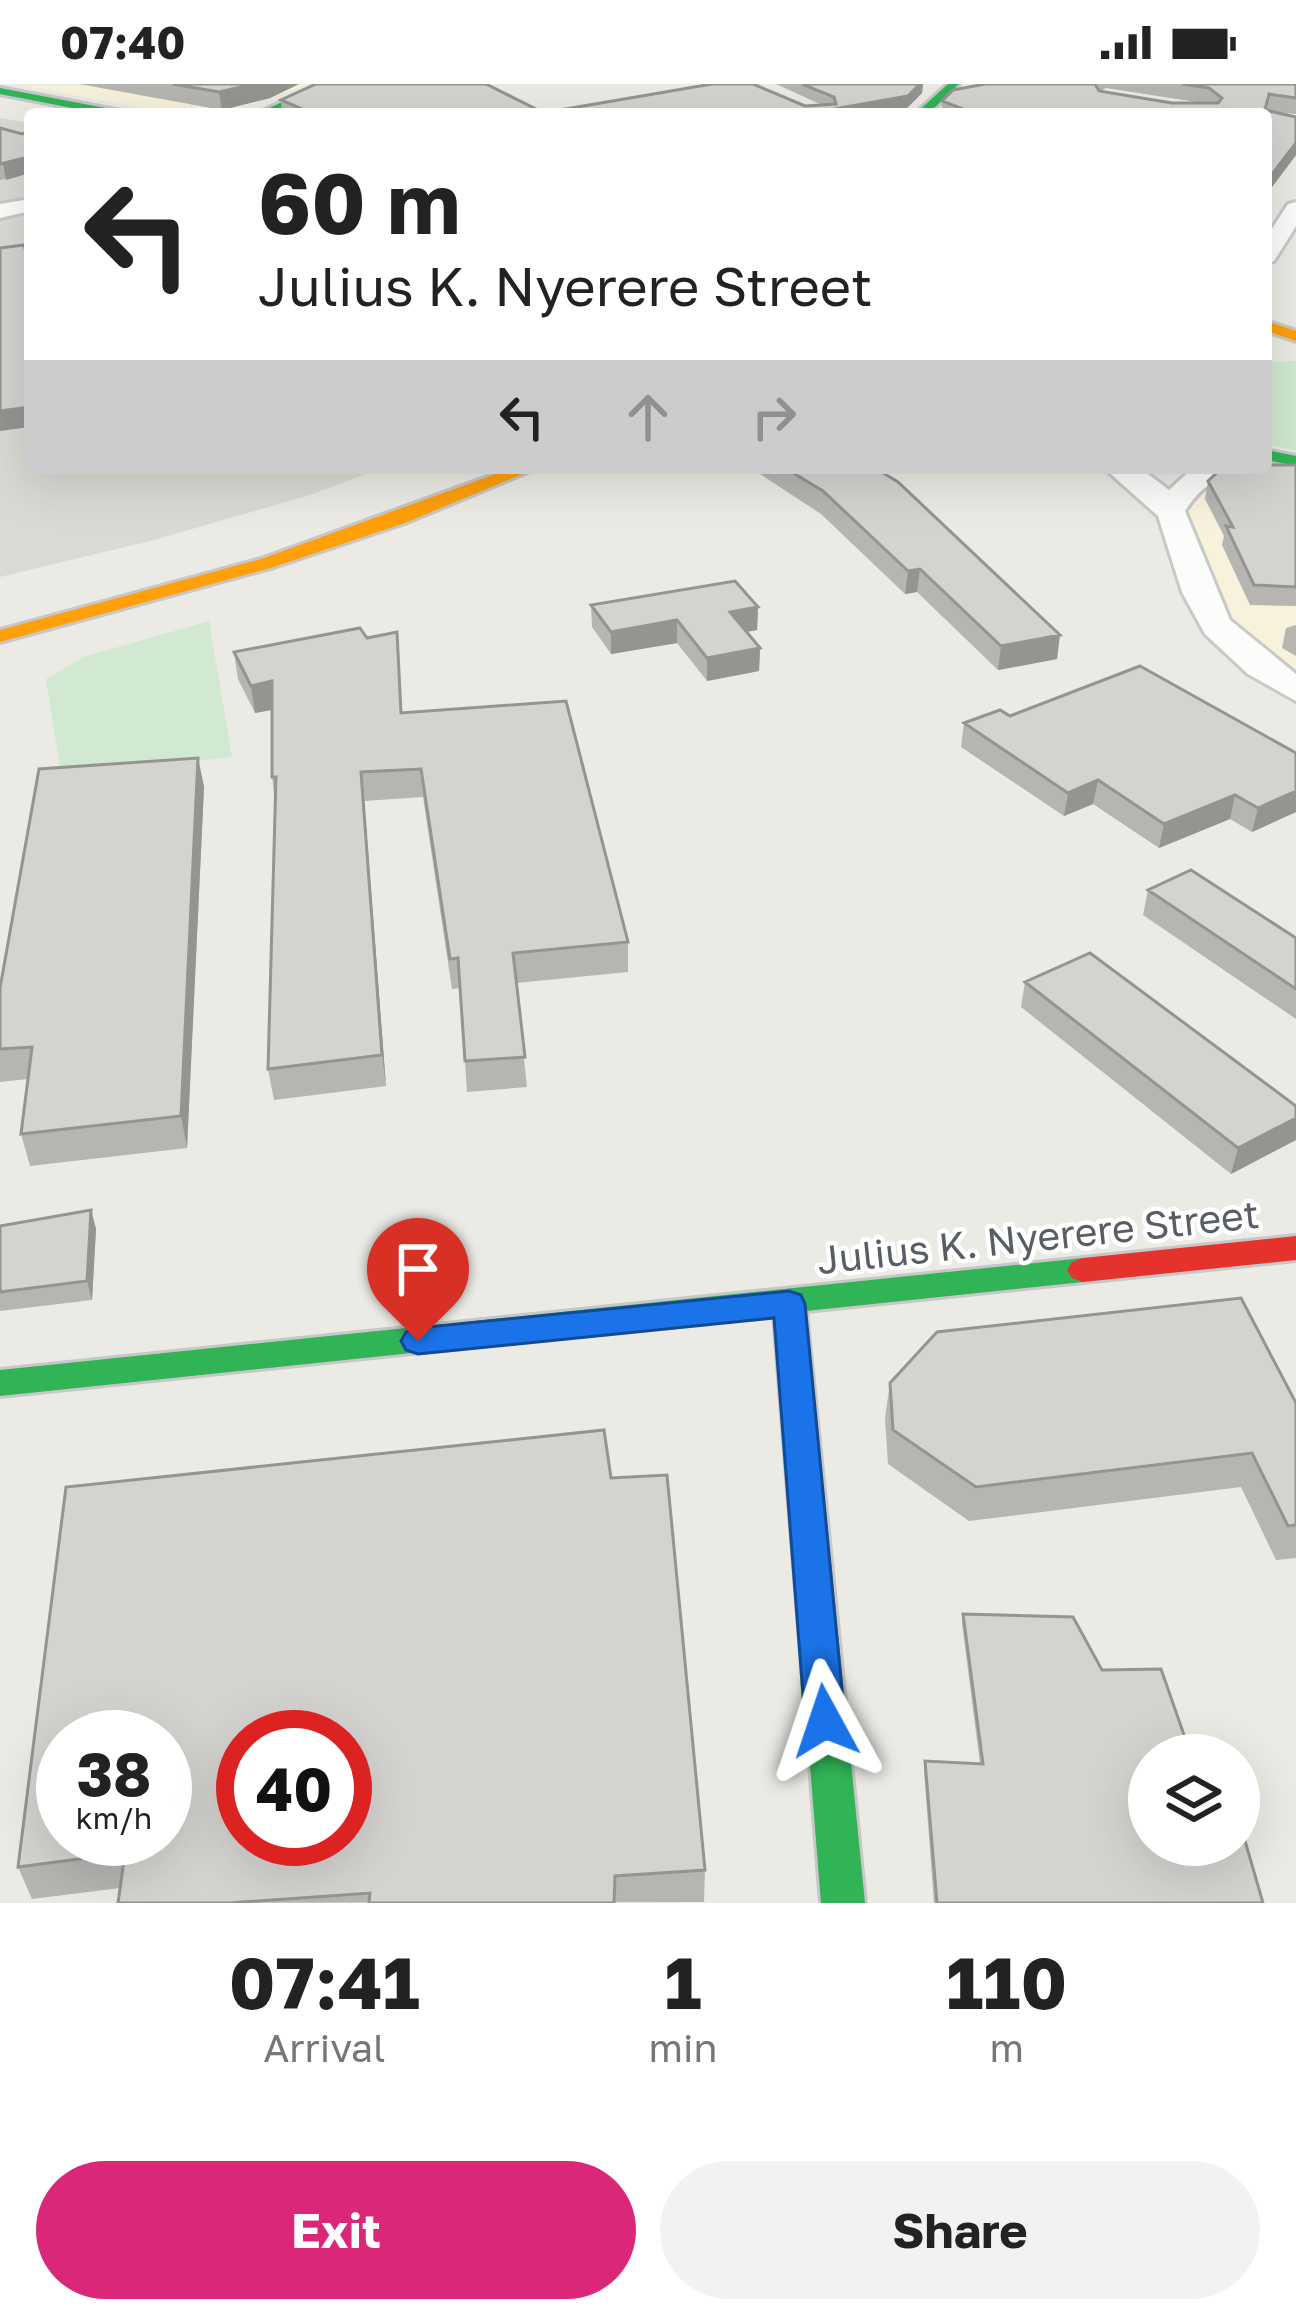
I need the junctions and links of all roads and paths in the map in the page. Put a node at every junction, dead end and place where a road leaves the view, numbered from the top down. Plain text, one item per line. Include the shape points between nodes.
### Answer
1 (331, 84) edge
2 (954, 84) edge
3 (0, 92) edge
4 (912, 98) edge
5 (88, 108) edge
6 (276, 108) edge
7 (1294, 214) edge
8 (1272, 247) edge
9 (512, 474) edge
10 (1130, 474) edge
11 (1202, 474) edge
12 (1172, 508) junction
13 (0, 636) edge
14 (1296, 690) edge
15 (1296, 1248) edge
16 (789, 1304) junction
17 (0, 1383) edge
18 (843, 1903) edge

1 - 6 street
2 - 4 street
3 - 5 street
7 - 8 street
9 - 13 street via 373,528
10 - 12 street
11 - 12 street
12 - 14 street via 1210,615
15 - 16 street, Julius K. Nyerere Street
16 - 17 street, Julius K. Nyerere Street
16 - 18 street

